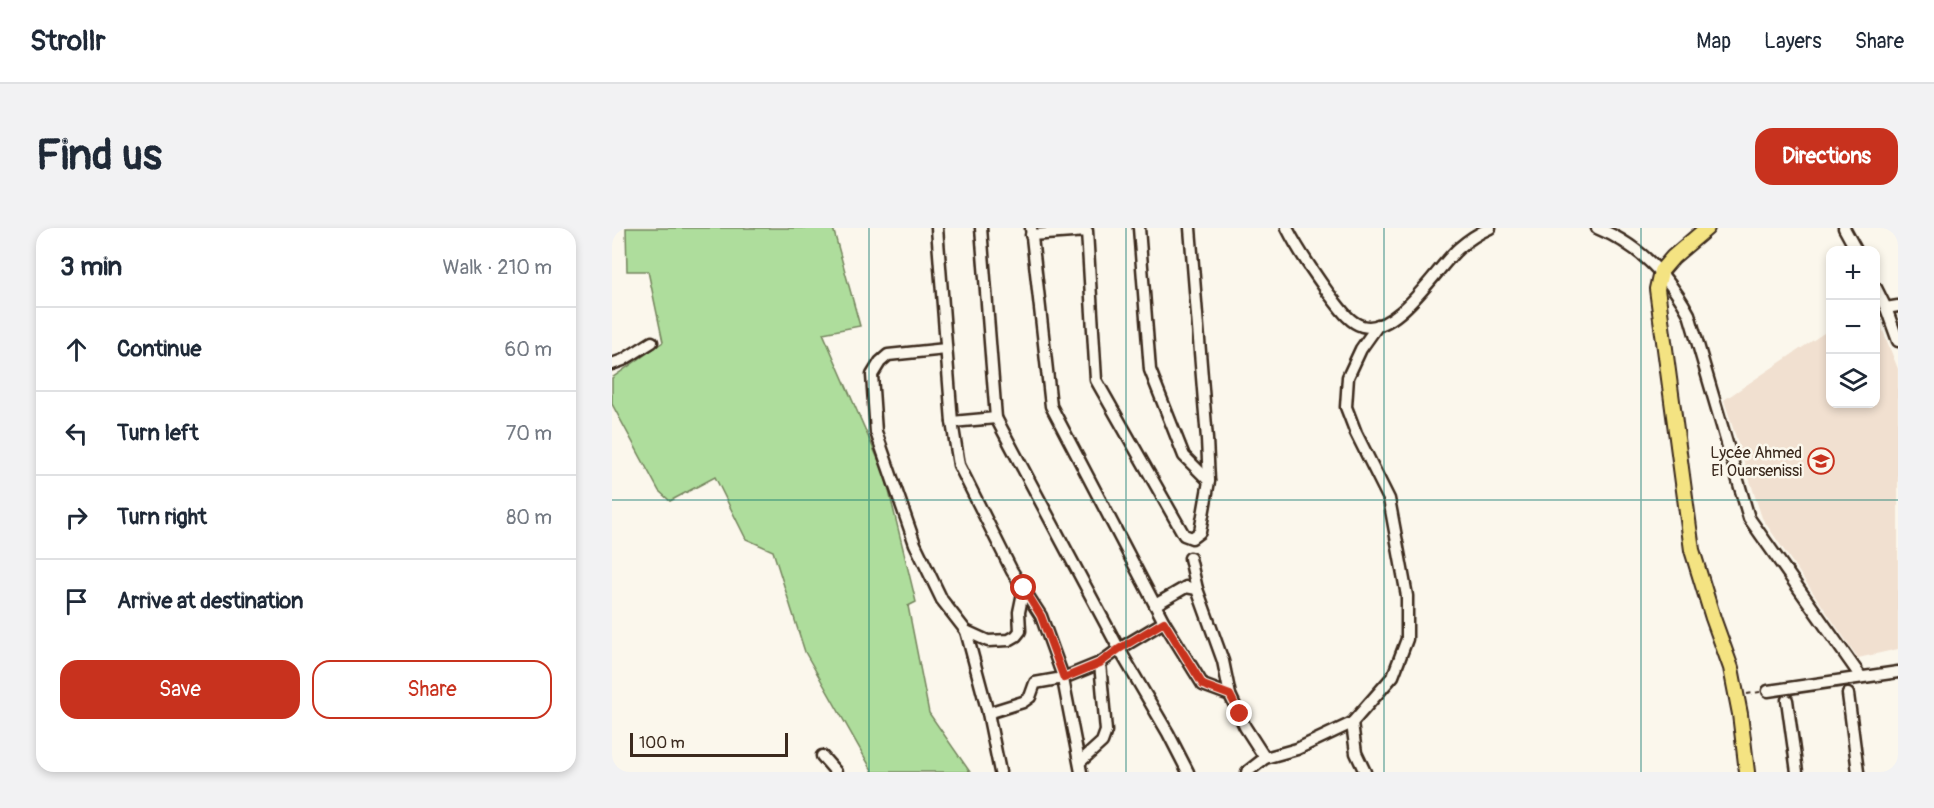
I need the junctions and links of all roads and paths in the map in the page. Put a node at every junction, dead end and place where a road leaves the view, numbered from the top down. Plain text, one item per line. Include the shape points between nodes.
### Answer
1 (937, 228) edge
2 (981, 228) edge
3 (1139, 228) edge
4 (1190, 228) edge
5 (1287, 228) edge
6 (1490, 228) edge
7 (1597, 228) edge
8 (1707, 228) edge
9 (1844, 228) edge
10 (1031, 232) edge
11 (1854, 246) edge
12 (1661, 271) junction
13 (1880, 297) edge
14 (1898, 306) edge
15 (1886, 308) junction
16 (1378, 326) junction
17 (1898, 341) edge
18 (652, 342) dead end
19 (946, 349) junction
20 (612, 364) edge
21 (996, 418) junction
22 (952, 422) junction
23 (1209, 481) junction
24 (1190, 558) dead end
25 (1024, 588) junction
26 (1197, 589) junction
27 (1155, 605) junction
28 (1164, 622) junction
29 (966, 631) junction
30 (1119, 649) junction
31 (1100, 663) junction
32 (1898, 672) edge
33 (1861, 677) junction
34 (1064, 678) junction
35 (1768, 691) joint
36 (1848, 694) dead end
37 (1230, 695) junction
38 (1737, 695) junction
39 (1787, 700) dead end
40 (988, 713) junction
41 (1352, 723) junction
42 (822, 756) dead end
43 (1265, 758) junction
44 (1081, 767) edge
45 (836, 772) edge
46 (1000, 772) edge
47 (1188, 772) edge
48 (1247, 772) edge
49 (1365, 772) edge
50 (1747, 772) edge
51 (1797, 772) edge
52 (1858, 772) edge

1 - 19 street
2 - 21 street
3 - 23 street via 1150,370 1184,456
4 - 23 street
5 - 16 street via 1340,307 1360,325
6 - 16 street via 1459,247 1413,300
7 - 12 street via 1638,251
8 - 12 main road
9 - 11 street
10 - 23 street via 1087,231 1096,380 1188,538 1200,532
10 - 27 street via 1052,406
12 - 33 street via 1689,314 1749,518
12 - 38 main road via 1657,289 1692,550
13 - 15 street
14 - 15 street
15 - 17 street
16 - 41 street via 1348,377 1346,407 1389,500 1407,596 1407,639 1393,676
18 - 20 street
19 - 22 street
19 - 29 street via 888,355 872,375 874,409 876,432 915,544 942,600
21 - 22 street
21 - 30 street
22 - 25 street via 959,465 1012,572
24 - 26 street
25 - 29 street via 1016,636 988,641
25 - 34 street via 1041,616
26 - 27 street via 1186,587
26 - 37 street via 1223,661
27 - 28 street
28 - 30 street
28 - 37 street via 1203,685
29 - 40 street
30 - 31 street
30 - 47 street
31 - 34 street
31 - 44 street via 1106,731
32 - 33 street
33 - 35 street
34 - 40 street via 1035,683 1030,697 1023,702
34 - 44 street
35 - 38 path
36 - 52 street
37 - 43 street
38 - 50 main road
39 - 51 street
40 - 46 street
41 - 43 street via 1297,749
41 - 49 street via 1356,753
42 - 45 street
43 - 48 street

